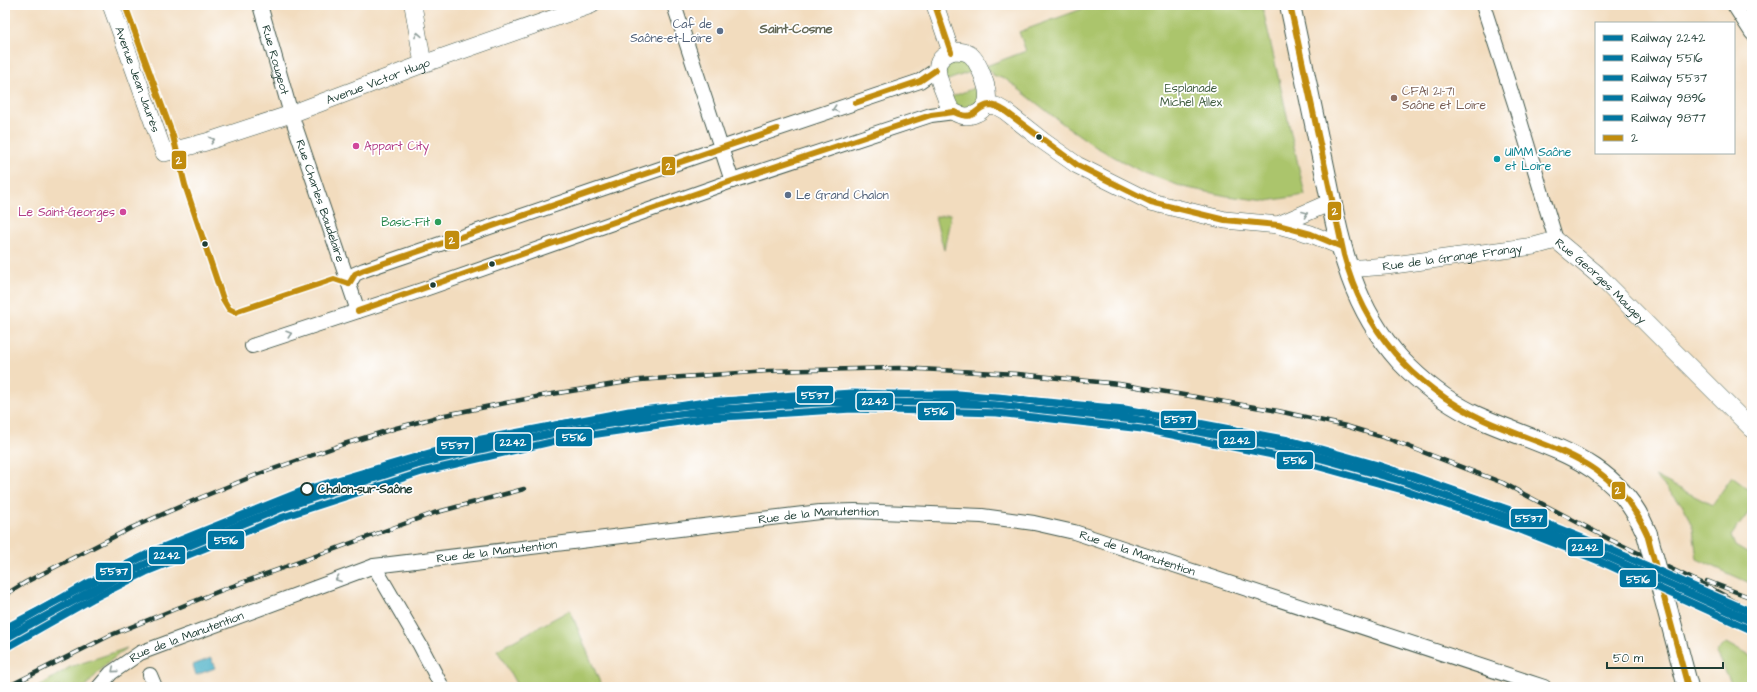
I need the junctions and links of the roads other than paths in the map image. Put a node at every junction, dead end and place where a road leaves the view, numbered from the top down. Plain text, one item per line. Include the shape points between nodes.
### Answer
1 (111, 5) edge
2 (260, 5) edge
3 (413, 5) edge
4 (591, 5) edge
5 (674, 5) edge
6 (935, 5) edge
7 (1290, 5) edge
8 (1483, 5) edge
9 (1734, 5) edge
10 (1752, 33) edge
11 (951, 52) junction
12 (423, 64) junction
13 (936, 70) junction
14 (984, 107) junction
15 (954, 112) junction
16 (291, 114) junction
17 (721, 148) junction
18 (164, 153) joint
19 (732, 181) junction
20 (1331, 202) junction
21 (1278, 225) junction
22 (1556, 240) junction
23 (1342, 247) junction
24 (1348, 269) junction
25 (349, 284) junction
26 (358, 311) junction
27 (252, 346) dead end
28 (1752, 429) edge
29 (374, 566) junction
30 (99, 687) edge
31 (442, 687) edge
32 (1544, 687) edge
33 (1688, 687) edge

1 - 18 street, Avenue Jean Jaurès
2 - 16 street, Rue Rougeot
12 -> 3 street
4 - 12 street, Avenue Victor Hugo
5 - 17 street
6 - 11 street
7 - 20 main road
8 - 22 street, Rue Georges Maugey
9 - 10 street
11 - 13 street via 942,57
11 - 14 street via 961,50 974,58 988,93
12 - 16 street, Avenue Victor Hugo
13 - 15 street via 950,108
13 -> 17 street via 920,81
14 - 15 street via 968,116
14 - 21 street via 996,106 1005,111 1077,165 1151,202 1225,220
15 - 19 street via 931,115
18 -> 16 street, Avenue Victor Hugo
16 - 25 street, Rue Charles Baudelaire
17 - 19 street
17 - 25 street via 364,270 355,274
19 - 26 street
21 -> 20 street
20 - 23 main road
21 - 23 street via 1311,234
22 - 24 street, Rue de la Grange Frangy via 1526,247
22 - 28 street, Rue Georges Maugey via 1597,274
23 - 24 main road
24 - 33 main road, bridge via 1363,308 1379,333 1400,360 1444,398 1469,413 1569,454 1597,470 1622,492 1642,521 1647,534
25 - 26 street, Rue Charles Baudelaire
27 -> 26 street
29 -> 30 street, Rue de la Manutention via 140,653 111,673
29 - 31 street
29 - 32 street, Rue de la Manutention via 820,512 982,516 1034,523 1074,532

